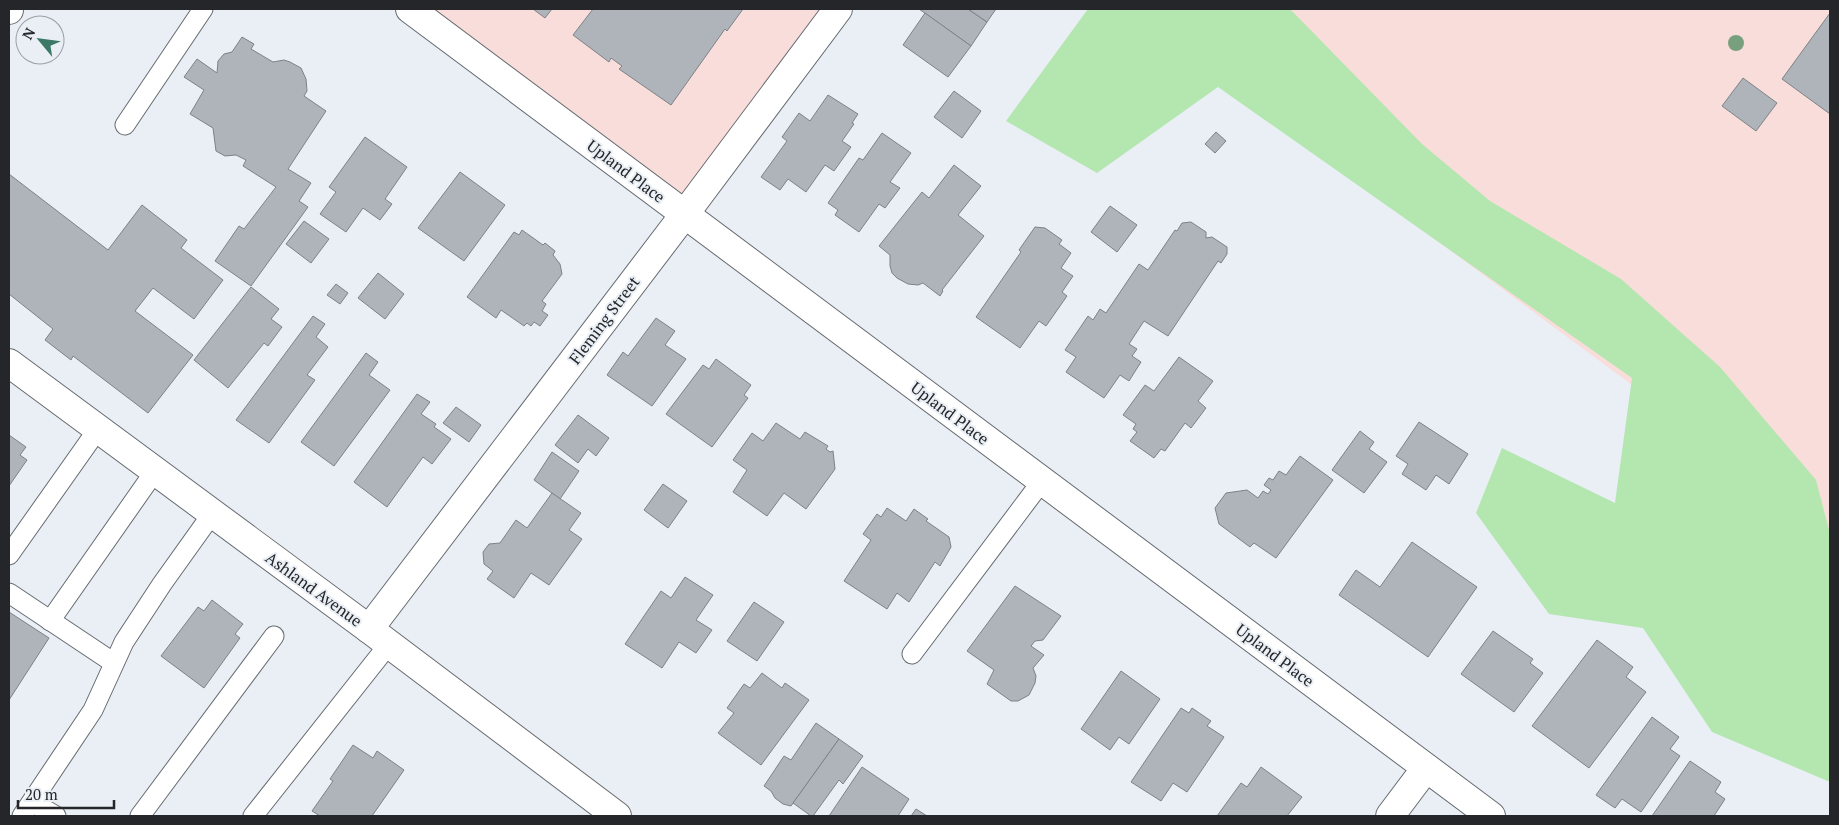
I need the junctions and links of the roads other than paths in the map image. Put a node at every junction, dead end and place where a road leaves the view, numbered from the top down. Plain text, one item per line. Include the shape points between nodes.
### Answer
1 (203, 9) edge
2 (410, 9) edge
3 (838, 9) edge
4 (125, 125) dead end
5 (684, 215) junction
6 (9, 363) edge
7 (98, 429) junction
8 (155, 471) junction
9 (1042, 481) junction
10 (212, 514) junction
11 (9, 555) edge
12 (9, 593) edge
13 (50, 621) junction
14 (274, 636) dead end
15 (379, 637) junction
16 (912, 654) dead end
17 (114, 663) junction
18 (1426, 768) junction
19 (27, 809) edge
20 (56, 816) edge
21 (140, 816) edge
22 (253, 816) edge
23 (617, 816) edge
24 (1390, 816) edge
25 (1491, 816) edge

1 - 4 lane
2 - 5 street, Upland Place
3 - 5 street, Fleming Street
5 - 9 street, Upland Place
5 - 15 street, Fleming Street
6 - 7 street, Ashland Avenue
7 - 8 street, Ashland Avenue
7 - 11 lane
8 - 10 street, Ashland Avenue
8 - 13 lane
9 - 16 lane
9 - 18 street, Upland Place
10 - 15 street, Ashland Avenue
10 - 17 lane via 162,584
12 - 13 lane
13 - 17 lane
14 - 21 lane
15 - 22 lane
15 - 23 street, Ashland Avenue
17 - 19 lane via 93,710
18 - 24 street
18 - 25 street, Upland Place
19 - 20 lane

